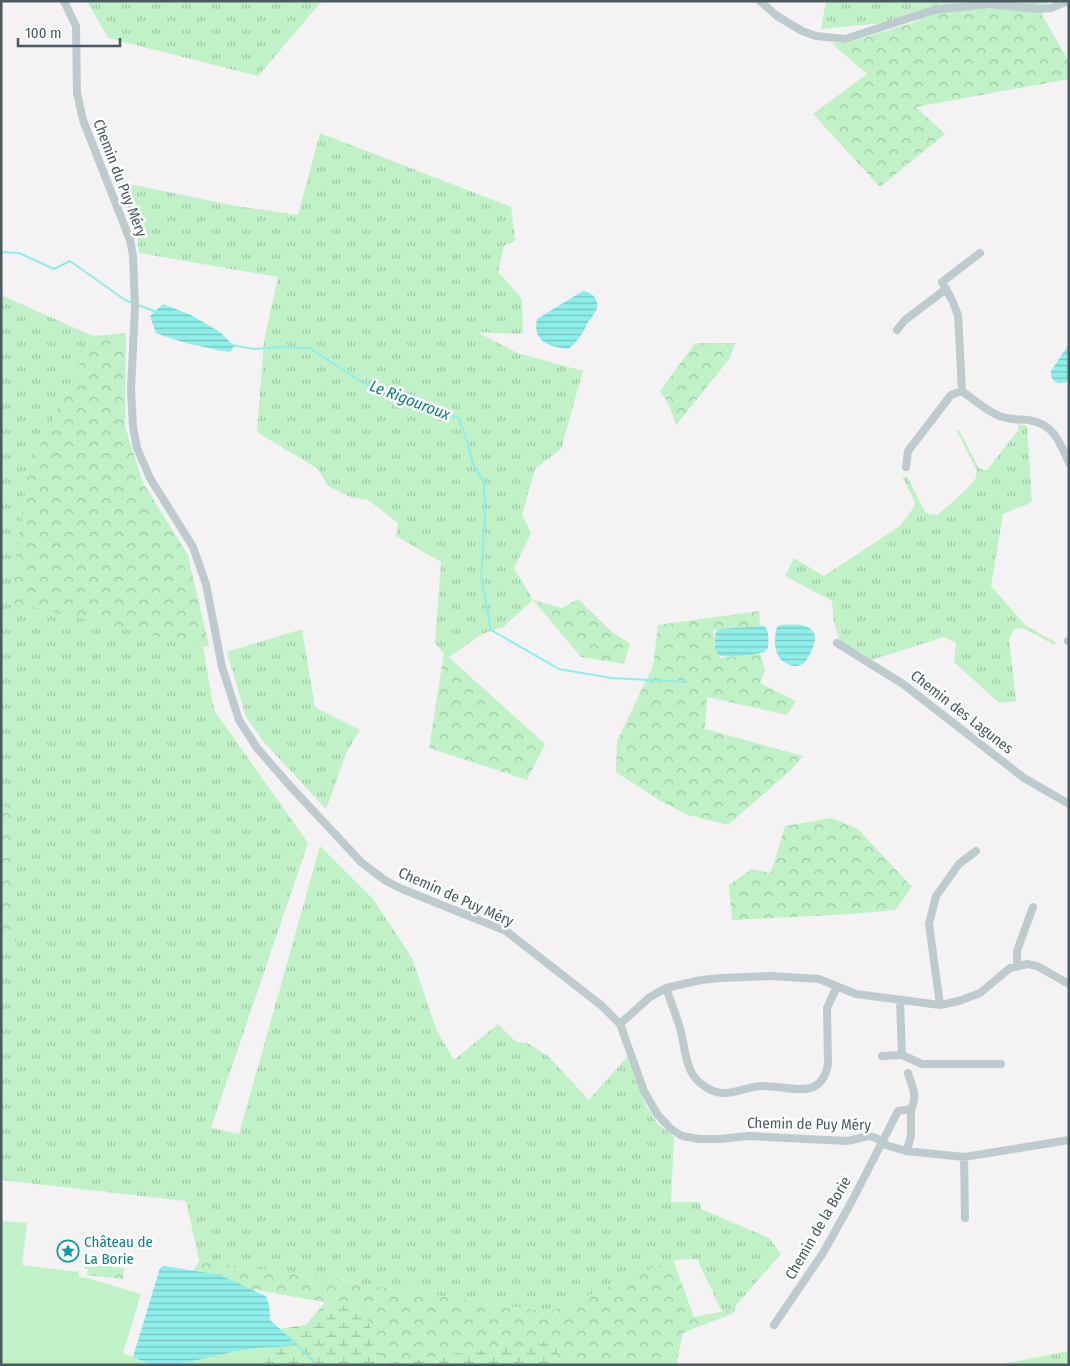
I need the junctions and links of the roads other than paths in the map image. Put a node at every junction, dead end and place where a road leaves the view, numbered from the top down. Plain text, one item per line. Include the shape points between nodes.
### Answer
1 (64, 1) edge
2 (760, 1) edge
3 (1068, 1) edge
4 (980, 253) dead end
5 (946, 289) junction
6 (897, 330) dead end
7 (962, 390) junction
8 (133, 427) joint
9 (1068, 459) edge
10 (906, 467) dead end
11 (837, 643) dead end
12 (1069, 804) edge
13 (976, 851) dead end
14 (1033, 907) dead end
15 (1017, 966) junction
16 (1069, 984) edge
17 (837, 986) junction
18 (666, 988) junction
19 (900, 1000) junction
20 (940, 1005) junction
21 (620, 1024) junction
22 (902, 1055) junction
23 (882, 1056) dead end
24 (1001, 1064) dead end
25 (908, 1073) dead end
26 (911, 1109) junction
27 (1069, 1140) edge
28 (883, 1142) junction
29 (907, 1152) junction
30 (964, 1157) junction
31 (965, 1218) dead end
32 (774, 1325) dead end

1 - 8 street, Chemin du Puy Méry via 76,26 77,93 83,120 130,240 133,256 135,302 130,390
2 - 3 street via 793,26 816,36 845,39 934,10 988,4 1040,9
4 - 5 street via 942,282
5 - 6 street via 905,320
5 - 7 street via 958,315
7 - 9 street via 998,416 1030,420 1053,432
7 - 10 street via 951,395 908,452
8 - 21 street, Chemin de Puy Méry via 137,448 150,478 193,547 206,584 222,668 239,720 257,748 362,862 386,881 506,931 602,1006
11 - 12 street, Chemin des Lagunes via 903,684 1024,778
13 - 20 street via 959,864 936,896 929,924
14 - 15 street via 1017,951
15 - 16 street via 1037,966
15 - 20 street via 1010,968 980,993 959,1002
17 - 18 street via 819,979 771,976 701,980
17 - 18 street via 827,1008 828,1064 822,1080 805,1090 761,1086 730,1094 713,1091 699,1082 690,1069
17 - 19 street via 856,994
18 - 21 street via 650,997
19 - 20 street
19 - 22 street
21 - 28 street, Chemin de Puy Méry via 644,1091 657,1114 682,1136 847,1141 869,1136
22 - 23 street
22 - 24 street via 922,1064
25 - 26 street via 915,1096
26 - 28 street, Chemin de la Borie via 898,1112
26 - 29 street
27 - 30 street, Chemin de Puy Méry
28 - 29 street, Chemin de Puy Méry
28 - 32 street, Chemin de la Borie via 822,1253
29 - 30 street, Chemin de Puy Méry
30 - 31 street

